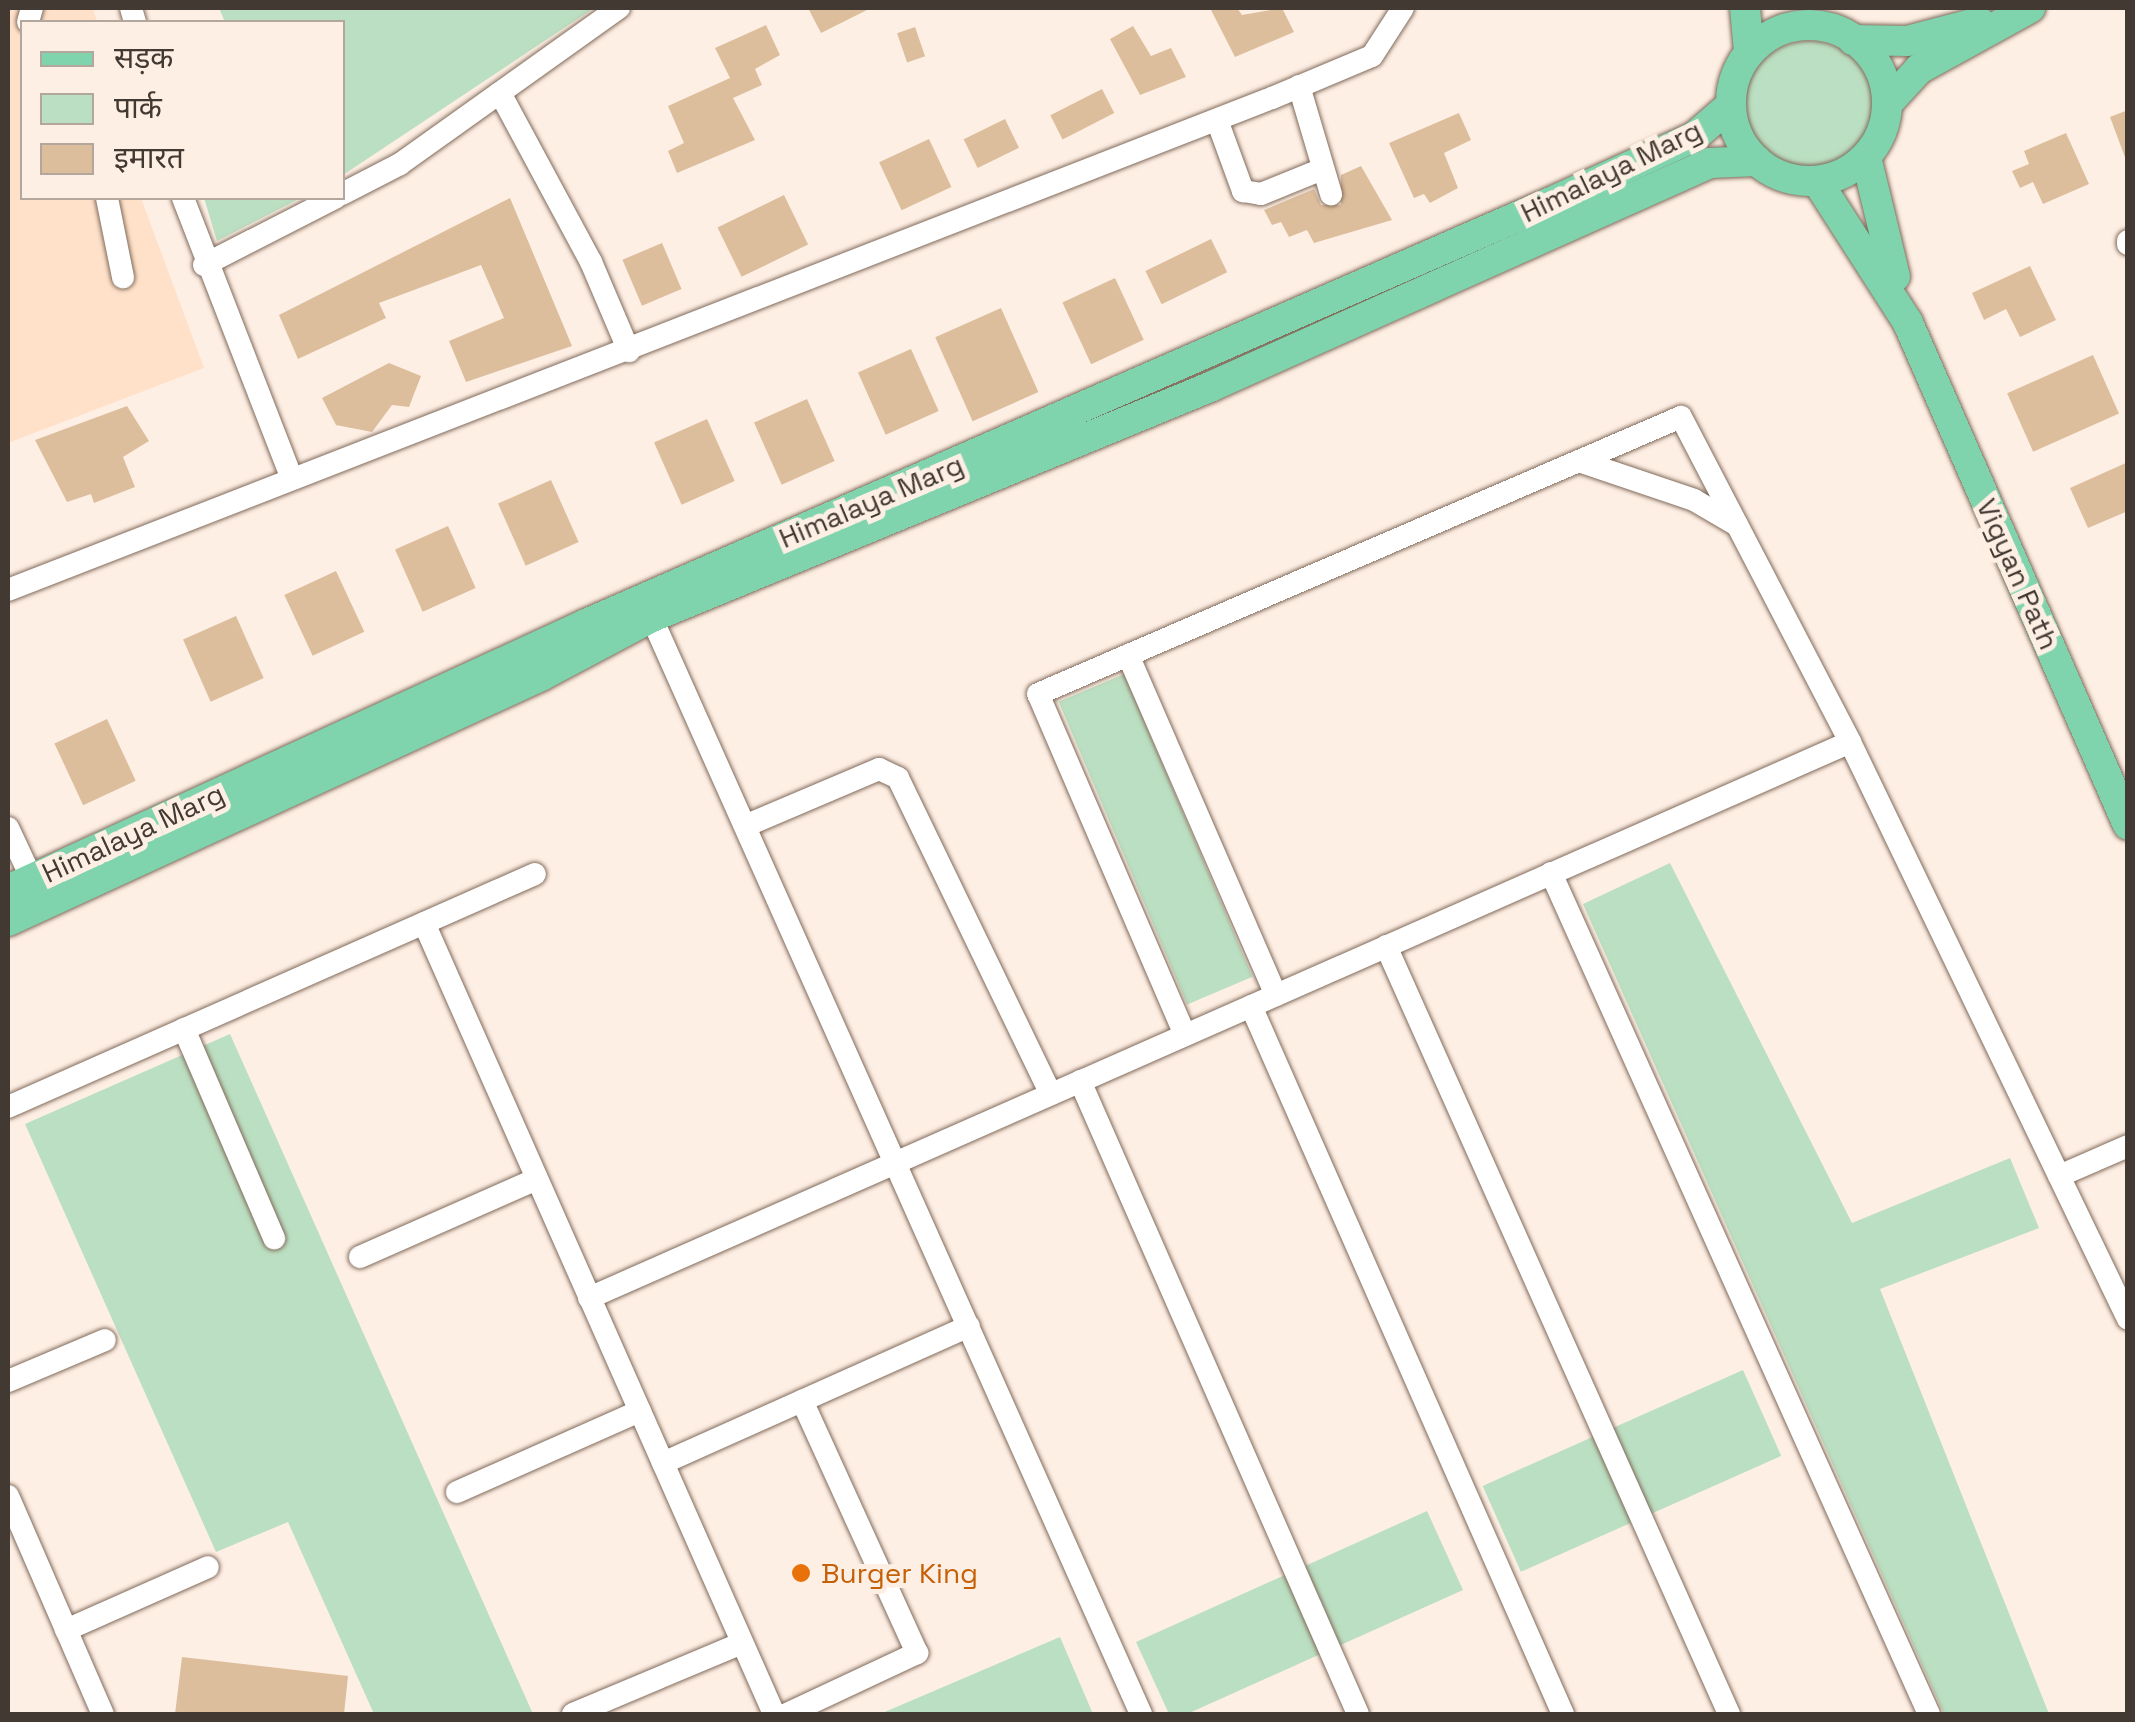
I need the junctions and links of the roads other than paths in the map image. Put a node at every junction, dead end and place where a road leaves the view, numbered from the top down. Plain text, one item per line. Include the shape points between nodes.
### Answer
1 (619, 8) edge
2 (1403, 8) edge
3 (1746, 8) edge
4 (2024, 10) edge
5 (1796, 16) edge
6 (1853, 40) junction
7 (1749, 52) junction
8 (1300, 86) junction
9 (500, 94) junction
10 (1888, 103) junction
11 (1730, 106) junction
12 (1216, 120) junction
13 (1866, 157) junction
14 (1756, 161) junction
15 (1320, 170) junction
16 (1817, 180) junction
17 (345, 192) edge
18 (1332, 194) dead end
19 (107, 200) edge
20 (184, 200) edge
21 (331, 200) edge
22 (204, 265) junction
23 (123, 277) dead end
24 (1908, 323) junction
25 (629, 351) junction
26 (1579, 461) junction
27 (292, 477) junction
28 (1737, 525) junction
29 (8, 590) edge
30 (648, 608) junction
31 (1128, 655) junction
32 (1850, 742) junction
33 (2128, 825) edge
34 (745, 826) junction
35 (8, 828) edge
36 (535, 874) dead end
37 (1551, 874) junction
38 (28, 891) edge
39 (8, 921) edge
40 (424, 923) junction
41 (1386, 946) junction
42 (1276, 994) junction
43 (1252, 1006) junction
44 (184, 1029) junction
45 (1185, 1035) junction
46 (1080, 1081) junction
47 (1052, 1094) junction
48 (8, 1107) edge
49 (2128, 1146) edge
50 (895, 1163) junction
51 (2058, 1176) junction
52 (537, 1179) junction
53 (274, 1238) dead end
54 (360, 1258) dead end
55 (590, 1298) junction
56 (2128, 1319) edge
57 (969, 1326) junction
58 (106, 1340) dead end
59 (8, 1381) edge
60 (802, 1401) junction
61 (640, 1411) junction
62 (662, 1463) junction
63 (457, 1492) dead end
64 (8, 1496) edge
65 (208, 1567) dead end
66 (66, 1630) junction
67 (742, 1643) junction
68 (102, 1714) edge
69 (574, 1714) edge
70 (774, 1714) edge
71 (787, 1714) edge
72 (1140, 1714) edge
73 (1358, 1714) edge
74 (1563, 1714) edge
75 (1729, 1714) edge
76 (1929, 1714) edge

1 - 9 street
2 - 8 street via 1372,56
3 - 7 main road
4 - 6 main road via 1908,40
4 - 10 main road via 1919,69
5 - 6 main road
5 - 7 main road
6 - 10 main road via 1880,68
7 - 11 main road
8 - 12 street
8 - 15 street via 1324,150
9 - 17 street
9 - 25 street via 592,262
10 - 13 main road
11 - 14 main road via 1738,136
11 - 30 main road, Himalaya Marg via 1694,136
12 - 15 street via 1244,191 1260,194
12 - 25 street
13 - 16 main road
13 - 24 main road, Vigyan Path
14 - 16 main road via 1783,177
14 - 30 main road, Himalaya Marg via 1710,163 1210,386
15 - 18 street
16 - 24 main road, Vigyan Path
19 - 23 street
20 - 22 street
21 - 22 street
22 - 27 street
24 - 33 main road, Vigyan Path
25 - 27 street
26 - 28 street via 1694,500
26 - 28 street via 1681,416
26 - 31 street
27 - 29 street
28 - 32 street
30 - 34 street
30 - 38 main road, Himalaya Marg
31 - 42 street
31 - 45 street via 1038,694
32 - 37 street
32 - 51 street
34 - 47 street via 879,769 898,778
34 - 50 street
35 - 38 street
36 - 40 street
37 - 41 street
37 - 76 street
38 - 39 main road, Himalaya Marg
40 - 44 street
40 - 52 street
41 - 42 street
41 - 75 street
42 - 43 street
43 - 45 street
43 - 74 street
44 - 48 street
44 - 53 street
45 - 46 street
46 - 47 street
46 - 73 street
47 - 50 street
49 - 51 street
50 - 55 street
50 - 57 street
51 - 56 street
52 - 54 street
52 - 55 street
55 - 61 street
57 - 60 street
57 - 72 street
58 - 59 street
60 - 62 street
60 - 71 street via 917,1652
61 - 62 street
61 - 63 street
62 - 67 street
64 - 66 street
65 - 66 street
66 - 68 street
67 - 69 street
67 - 70 street

